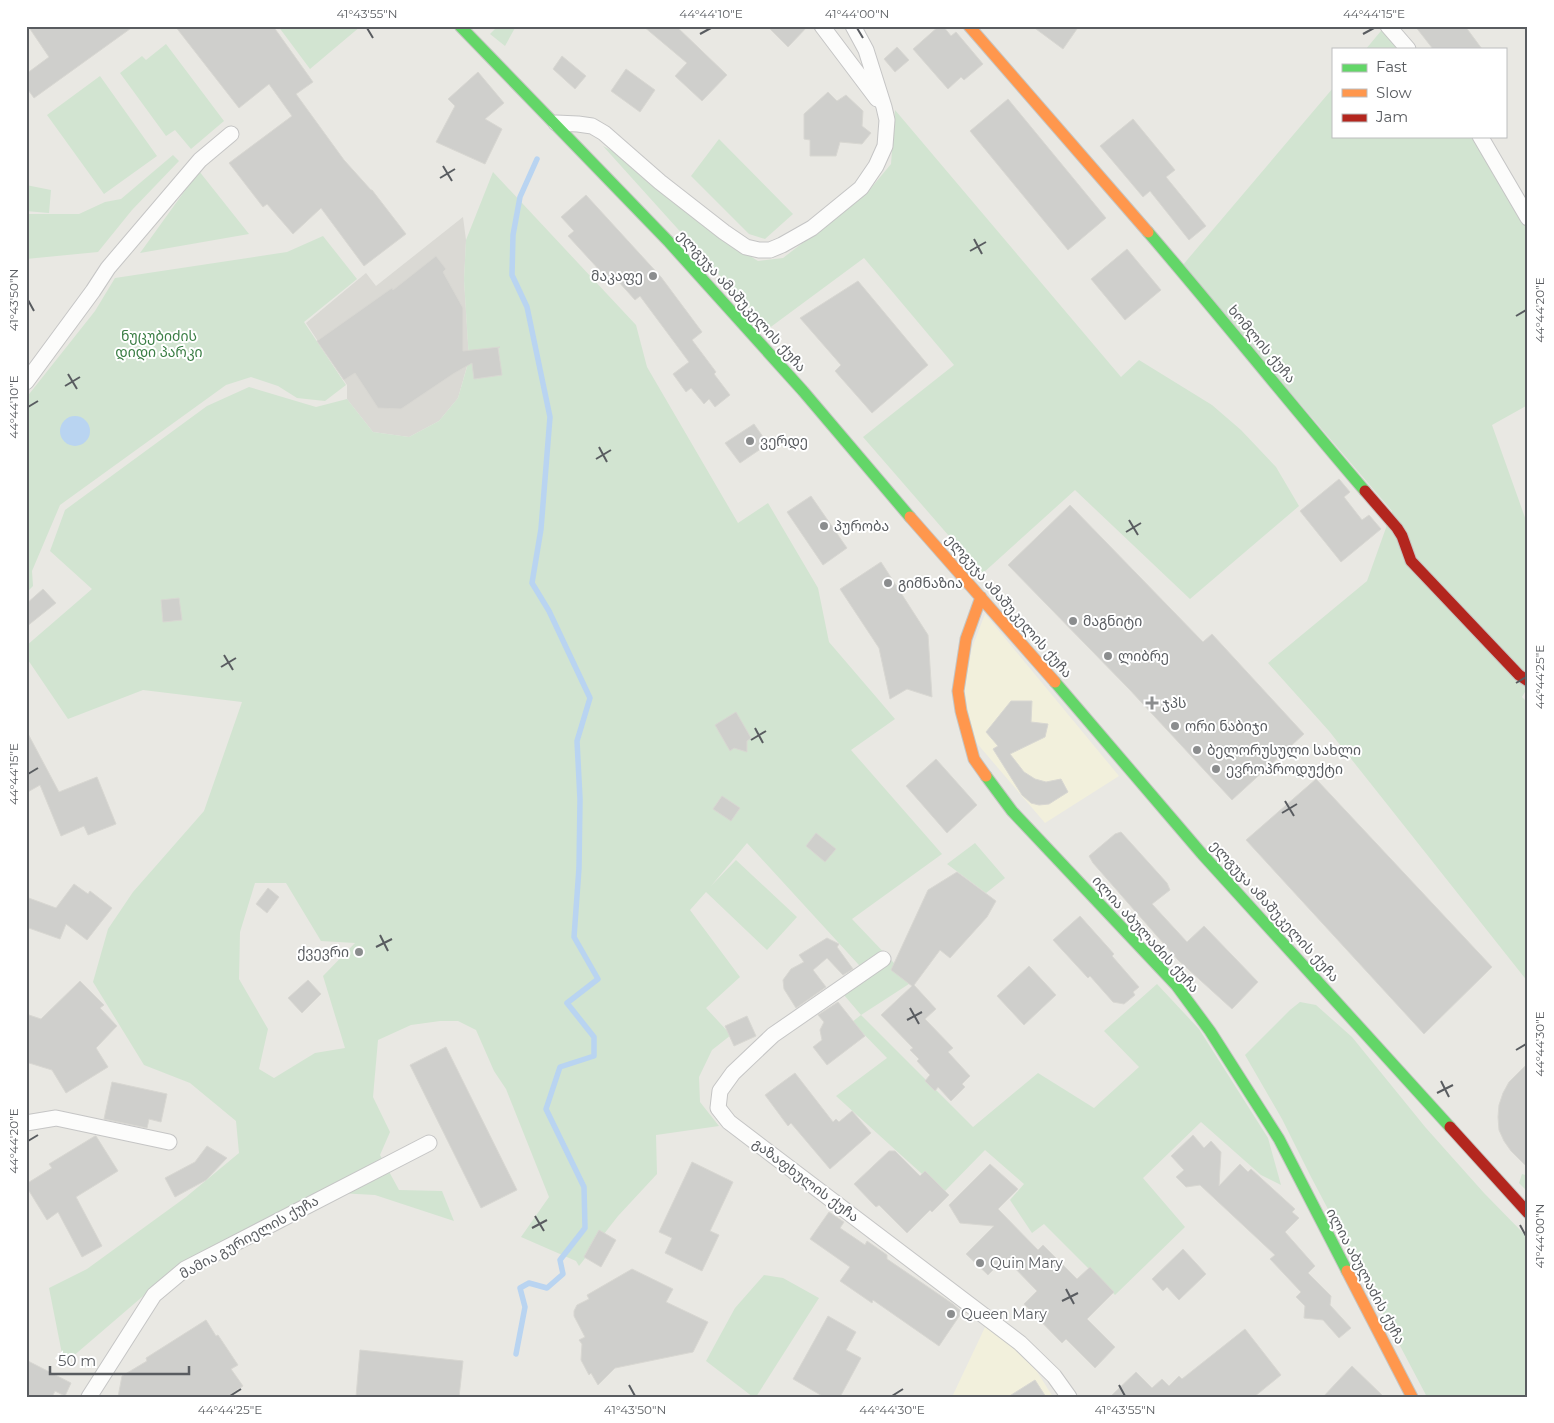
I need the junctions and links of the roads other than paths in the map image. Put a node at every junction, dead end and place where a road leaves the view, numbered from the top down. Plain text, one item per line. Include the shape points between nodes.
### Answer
1 (460, 26) edge
2 (822, 26) edge
3 (853, 26) edge
4 (969, 26) edge
5 (1388, 26) edge
6 (1407, 48) edge
7 (884, 107) junction
8 (556, 124) junction
9 (231, 134) dead end
10 (1481, 138) edge
11 (1528, 218) edge
12 (26, 382) edge
13 (982, 597) junction
14 (1528, 681) edge
15 (883, 959) dead end
16 (26, 1123) edge
17 (169, 1142) dead end
18 (429, 1143) dead end
19 (1528, 1213) edge
20 (89, 1397) edge
21 (1069, 1397) edge
22 (1412, 1397) edge

1 - 8 street, ელგუჯა ამაშუკელის ქუჩა
2 - 7 street
3 - 7 street via 866,50
4 - 14 street, ხომლის ქუჩა via 1216,311 1397,528 1411,560
5 - 6 street
7 - 8 street via 887,120 885,146 861,188 812,228 770,250 746,247 724,232 604,133 592,126
8 - 13 street, ელგუჯა ამაშუკელის ქუჩა via 669,242
9 - 12 street via 200,160 108,268
10 - 11 street
13 - 19 street, ელგუჯა ამაშუკელის ქუჩა via 1202,854
13 - 22 street, ილია აბულაძის ქუჩა via 966,639 958,691 974,759 1012,811 1176,985 1210,1031 1279,1139
15 - 21 street, გაზაფხულის ქუჩა via 773,1035 733,1073 720,1091 718,1108 729,1122 1020,1342 1054,1376
16 - 17 street via 56,1118
18 - 20 street, მამია გურიელის ქუჩა via 185,1269 154,1295

